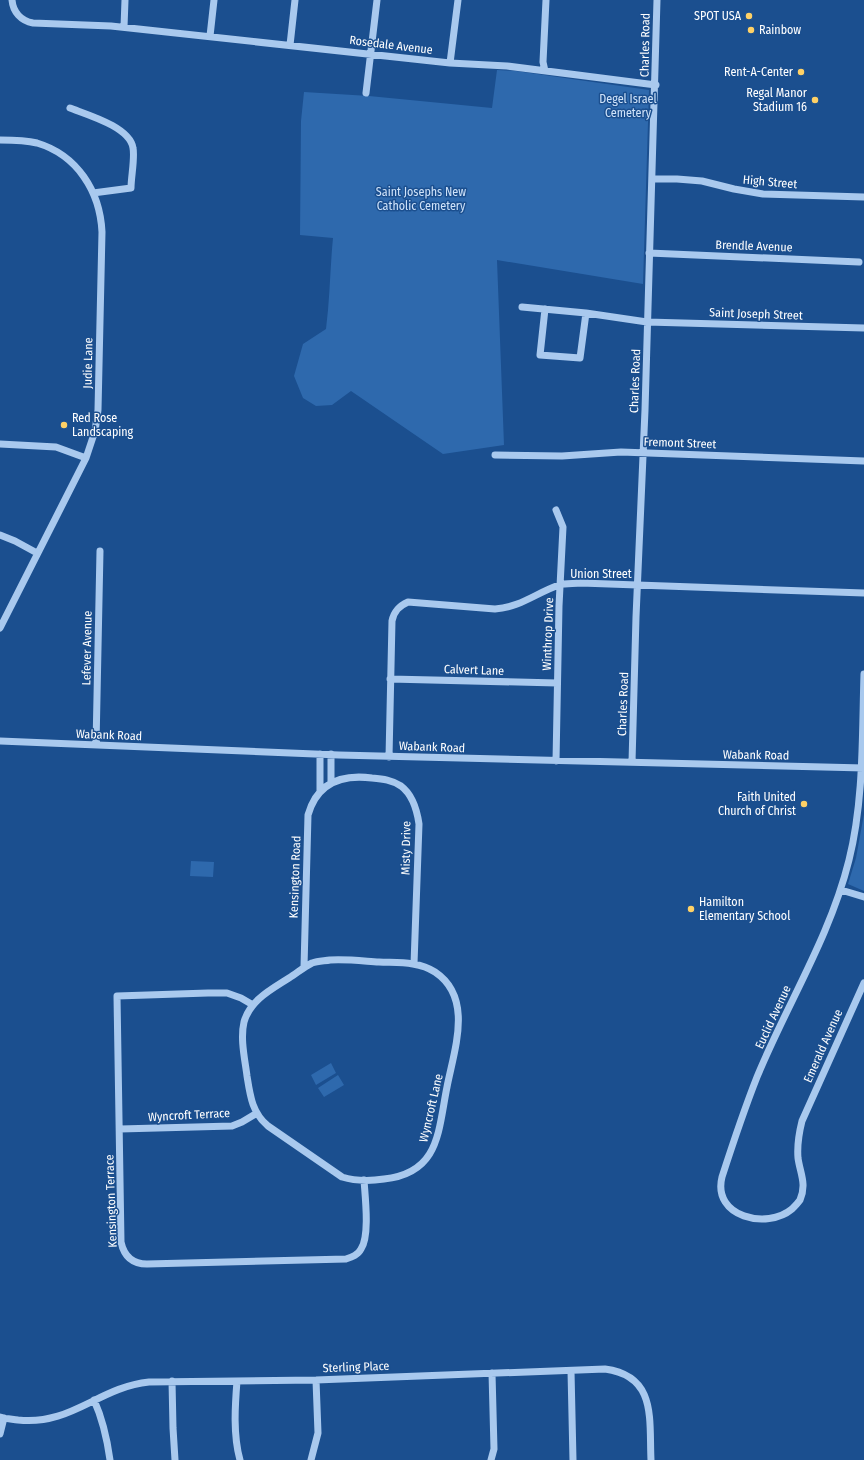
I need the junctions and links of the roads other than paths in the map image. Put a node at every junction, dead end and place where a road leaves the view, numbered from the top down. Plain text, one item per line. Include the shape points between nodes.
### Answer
1 (12, 0) edge
2 (124, 0) edge
3 (214, 0) edge
4 (295, 0) edge
5 (377, 0) edge
6 (458, 0) edge
7 (546, 0) edge
8 (657, 0) edge
9 (124, 27) junction
10 (210, 36) junction
11 (290, 44) junction
12 (371, 54) junction
13 (450, 63) junction
14 (545, 71) junction
15 (656, 85) junction
16 (366, 93) dead end
17 (70, 108) dead end
18 (0, 140) edge
19 (652, 179) junction
20 (93, 193) junction
21 (864, 198) edge
22 (649, 253) junction
23 (859, 262) dead end
24 (522, 307) dead end
25 (545, 309) junction
26 (586, 312) junction
27 (648, 322) junction
28 (864, 328) edge
29 (0, 444) edge
30 (642, 452) junction
31 (495, 455) dead end
32 (86, 458) junction
33 (864, 461) edge
34 (556, 510) dead end
35 (0, 535) edge
36 (100, 551) dead end
37 (37, 553) junction
38 (560, 585) junction
39 (637, 585) junction
40 (864, 593) edge
41 (0, 628) edge
42 (864, 674) edge
43 (390, 679) junction
44 (557, 683) junction
45 (0, 741) edge
46 (96, 745) junction
47 (320, 754) junction
48 (331, 754) junction
49 (389, 756) junction
50 (556, 761) junction
51 (632, 762) junction
52 (862, 768) edge
53 (331, 783) junction
54 (320, 791) junction
55 (841, 890) junction
56 (864, 897) edge
57 (414, 964) junction
58 (304, 967) junction
59 (864, 983) edge
60 (253, 1005) junction
61 (257, 1113) junction
62 (803, 1119) joint
63 (120, 1129) junction
64 (364, 1180) junction
65 (571, 1370) junction
66 (492, 1373) junction
67 (316, 1380) junction
68 (172, 1381) junction
69 (237, 1381) junction
70 (94, 1400) junction
71 (2, 1417) edge
72 (0, 1434) edge
73 (110, 1460) edge
74 (175, 1460) edge
75 (240, 1460) edge
76 (311, 1460) edge
77 (491, 1460) edge
78 (573, 1460) edge
79 (651, 1460) edge

1 - 9 street, Rosedale Avenue via 17,14 27,22
2 - 9 street
3 - 10 street
4 - 11 street
5 - 12 street
6 - 13 street
7 - 14 street via 543,62
8 - 15 street, Charles Road
9 - 10 street, Rosedale Avenue
10 - 11 street, Rosedale Avenue
11 - 12 street, Rosedale Avenue
12 - 13 street, Rosedale Avenue
12 - 16 street
13 - 14 street, Rosedale Avenue
14 - 15 street, Rosedale Avenue
15 - 19 street, Charles Road
17 - 20 street via 120,129 128,136 133,148 131,188
18 - 20 street, Judie Lane via 29,142 60,154 75,166
19 - 21 street, High Street via 702,181 763,194
19 - 22 street, Charles Road
20 - 32 street, Judie Lane via 98,205 102,232 98,410 95,432
22 - 23 street, Brendle Avenue
22 - 27 street, Charles Road
24 - 25 street, Saint Joseph Street
25 - 26 street, Saint Joseph Street
25 - 26 street via 540,355 580,358
26 - 27 street, Saint Joseph Street
27 - 28 street, Saint Joseph Street
27 - 30 street, Charles Road
29 - 32 street via 56,447
30 - 31 street, Fremont Street via 562,456
30 - 33 street, Fremont Street
30 - 39 street, Charles Road
32 - 37 street, Judie Lane
34 - 38 street, Winthrop Drive via 563,527
35 - 37 street
36 - 46 street, Lefever Avenue
37 - 41 street, Judie Lane
38 - 39 street, Union Street
38 - 43 street, Union Street via 525,602 495,610 413,602 403,604 395,612 392,621
38 - 44 street, Winthrop Drive
39 - 40 street, Union Street
39 - 51 street, Charles Road
42 - 52 street, Euclid Avenue
43 - 44 street, Calvert Lane
43 - 49 street, Union Street
44 - 50 street, Winthrop Drive
45 - 46 street, Wabank Road
46 - 47 street, Wabank Road
47 - 48 street, Wabank Road
47 - 54 street, Kensington Road
48 - 49 street, Wabank Road
48 - 53 street
49 - 50 street, Wabank Road
50 - 51 street, Wabank Road
51 - 52 street, Wabank Road
52 - 55 street, Euclid Avenue via 854,838
53 - 54 street, Kensington Road
53 - 57 street, Misty Drive via 347,777 388,780 401,786 416,806 419,824
54 - 58 street, Kensington Road via 308,815
55 - 56 street
55 - 62 street, Euclid Avenue via 828,925 757,1078 720,1182 724,1199 735,1213 763,1219 778,1218 800,1201 804,1180 798,1159 799,1131
57 - 58 street, Wyncroft Lane via 343,960 314,962
57 - 64 street, Wyncroft Lane via 426,967 442,977 452,992 459,1013 437,1139 423,1163 409,1173 393,1178
58 - 60 street, Wyncroft Lane via 263,995
59 - 62 street, Emerald Avenue
60 - 61 street, Wyncroft Lane via 244,1021 243,1041 251,1099
60 - 63 street, Kensington Terrace via 227,993 117,996
61 - 63 street, Wyncroft Terrace via 232,1126
61 - 64 street, Wyncroft Lane via 268,1126 342,1177
63 - 64 street, Kensington Terrace via 122,1242 125,1254 130,1260 140,1264 352,1257 359,1253 366,1236
65 - 66 street, Sterling Place
65 - 78 street
65 - 79 street, Sterling Place via 616,1370 635,1380 643,1390 649,1406
66 - 67 street, Sterling Place
66 - 77 street via 494,1448
67 - 69 street, Sterling Place
67 - 76 street via 318,1433
68 - 69 street, Sterling Place
68 - 70 street, Sterling Place via 137,1383
68 - 74 street
69 - 75 street via 236,1443
70 - 71 street, Sterling Place via 71,1413 50,1419 30,1421
70 - 73 street via 102,1418
71 - 72 street

